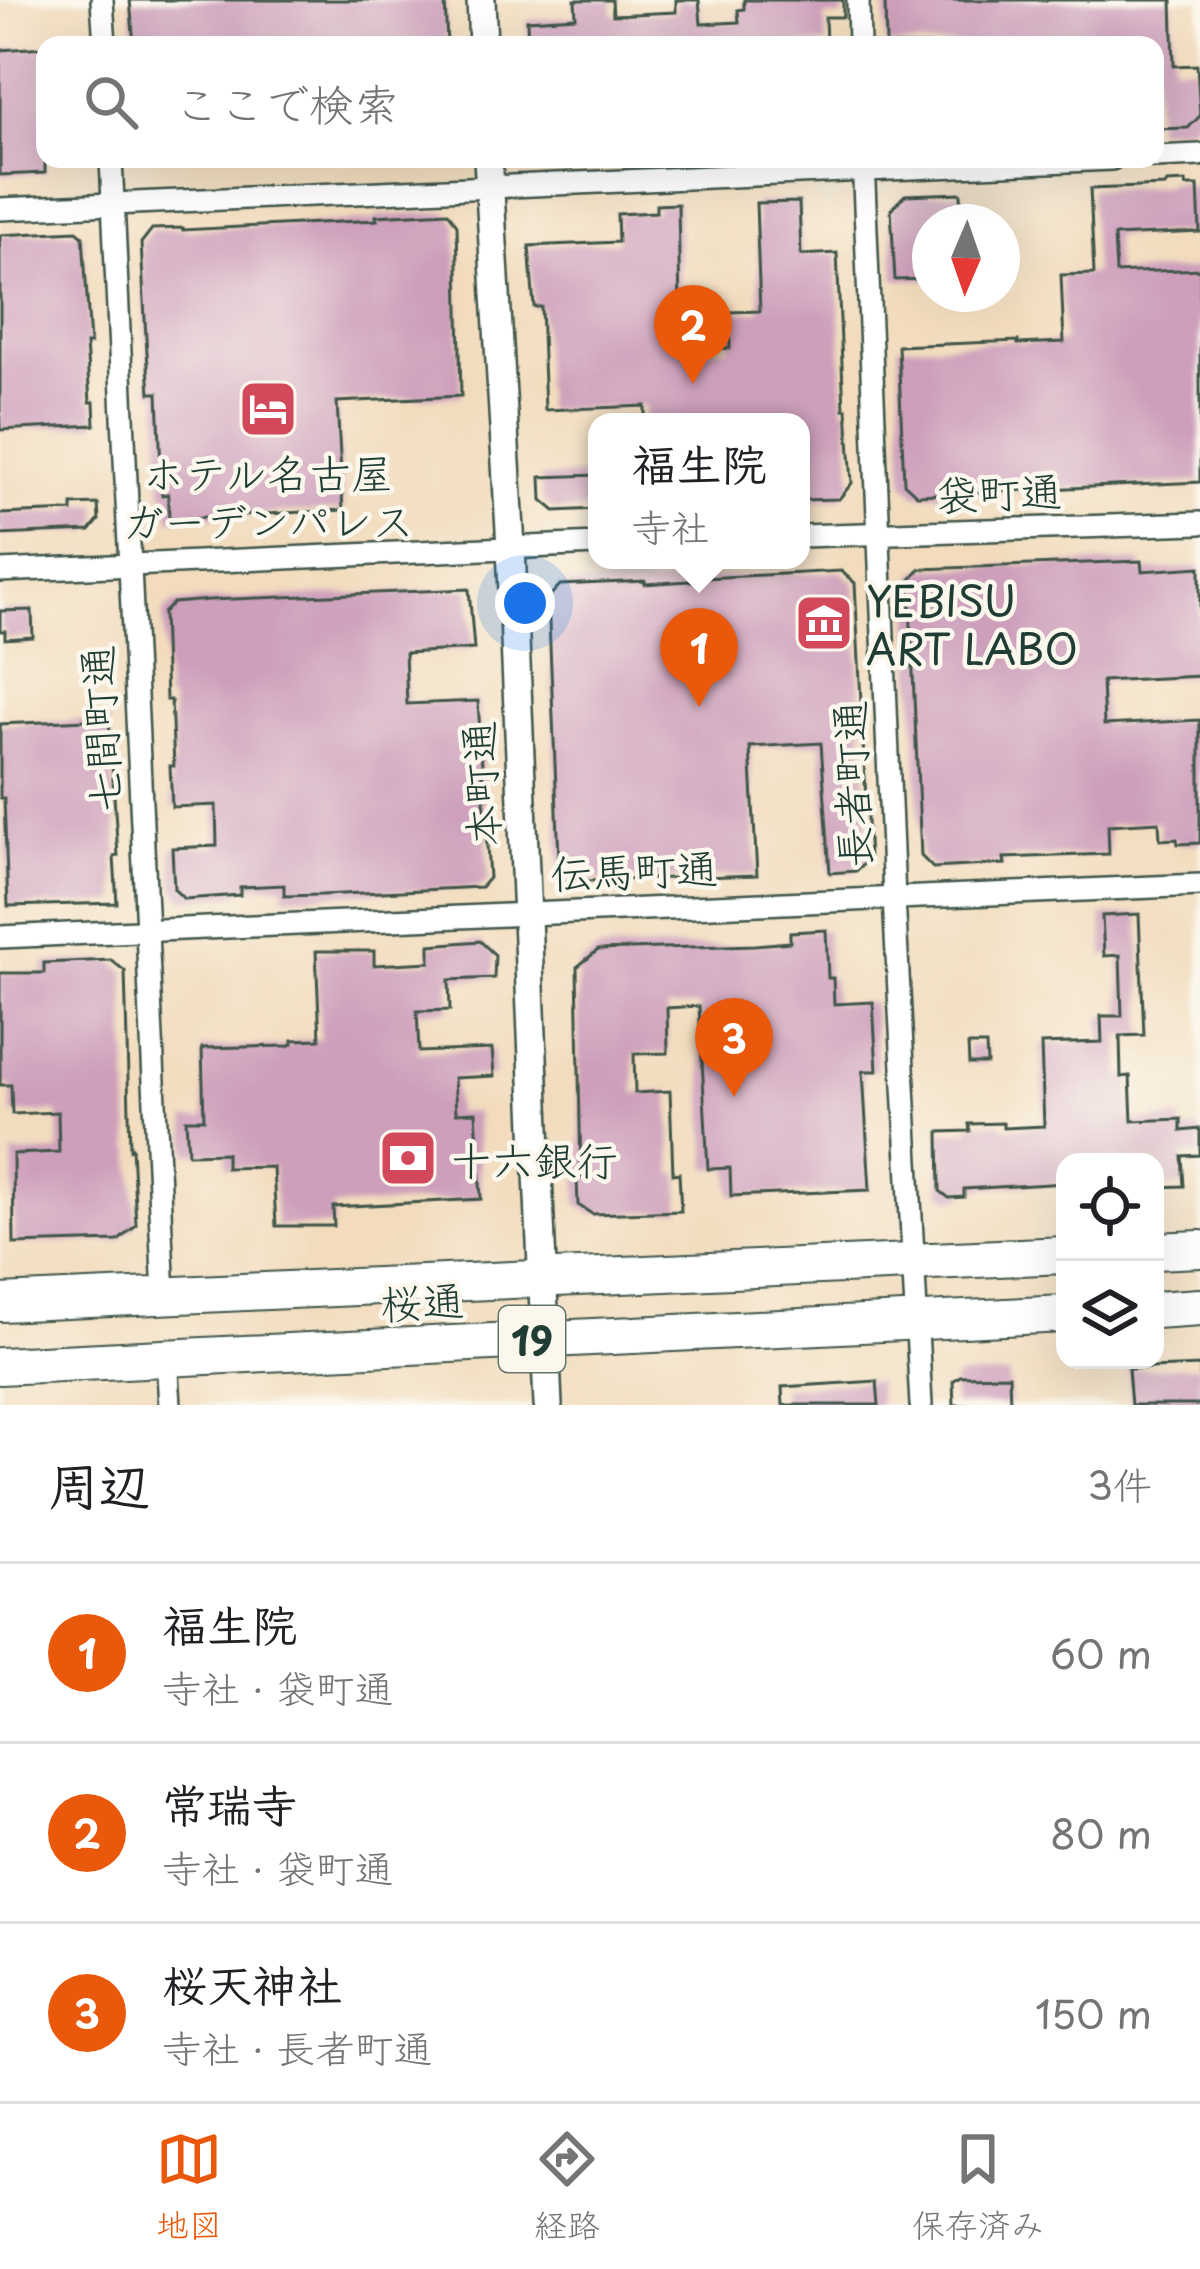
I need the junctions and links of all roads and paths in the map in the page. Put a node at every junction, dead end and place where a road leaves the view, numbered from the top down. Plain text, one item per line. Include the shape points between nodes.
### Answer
1 (103, 0) edge
2 (481, 0) edge
3 (858, 0) edge
4 (105, 36) edge
5 (483, 36) edge
6 (859, 36) edge
7 (1200, 155) edge
8 (1164, 157) edge
9 (112, 168) edge
10 (703, 168) edge
11 (863, 168) edge
12 (489, 172) edge
13 (114, 202) junction
14 (0, 209) edge
15 (1200, 523) edge
16 (879, 534) junction
17 (810, 536) edge
18 (588, 544) edge
19 (511, 547) junction
20 (130, 564) junction
21 (0, 571) edge
22 (1200, 885) edge
23 (894, 898) junction
24 (528, 913) junction
25 (148, 929) junction
26 (0, 937) edge
27 (1200, 1249) edge
28 (1164, 1251) edge
29 (1056, 1255) edge
30 (914, 1262) junction
31 (543, 1278) junction
32 (164, 1296) junction
33 (0, 1303) edge
34 (1200, 1307) edge
35 (1164, 1309) edge
36 (1056, 1314) edge
37 (917, 1322) junction
38 (545, 1339) junction
39 (167, 1358) junction
40 (0, 1366) edge
41 (170, 1405) edge
42 (548, 1405) edge
43 (921, 1405) edge

1 - 4 street
2 - 5 street
3 - 6 street
7 - 8 street
9 - 13 street, 七間町通
10 - 12 street
11 - 16 street, 長者町通
12 - 13 street
12 - 19 street, 本町通
13 - 14 street
13 - 20 street, 七間町通
15 - 16 street, 袋町通
16 - 17 street, 袋町通
16 - 23 street, 長者町通
18 - 19 street
19 - 20 street
19 - 24 street, 本町通
20 - 21 street
20 - 25 street, 七間町通
22 - 23 street, 伝馬町通
23 - 24 street, 伝馬町通
23 - 30 street, 長者町通
24 - 25 street, 伝馬町通
24 - 31 street, 本町通
25 - 26 street, 伝馬町通
25 - 32 street, 七間町通
27 - 28 highway
29 - 30 highway, 桜通 / 19
30 - 31 highway, 桜通 / 19
30 - 37 street, 長者町通
31 - 32 highway, 桜通 / 19
31 - 38 street, 本町通
32 - 33 highway, 桜通 / 19
34 - 35 highway
36 - 37 highway, 桜通 / 19
37 - 38 highway, 桜通 / 19
37 - 43 street, 長者町通
38 - 39 highway, 桜通 / 19
38 - 42 street, 本町通
39 - 40 highway, 桜通 / 19
39 - 41 street

